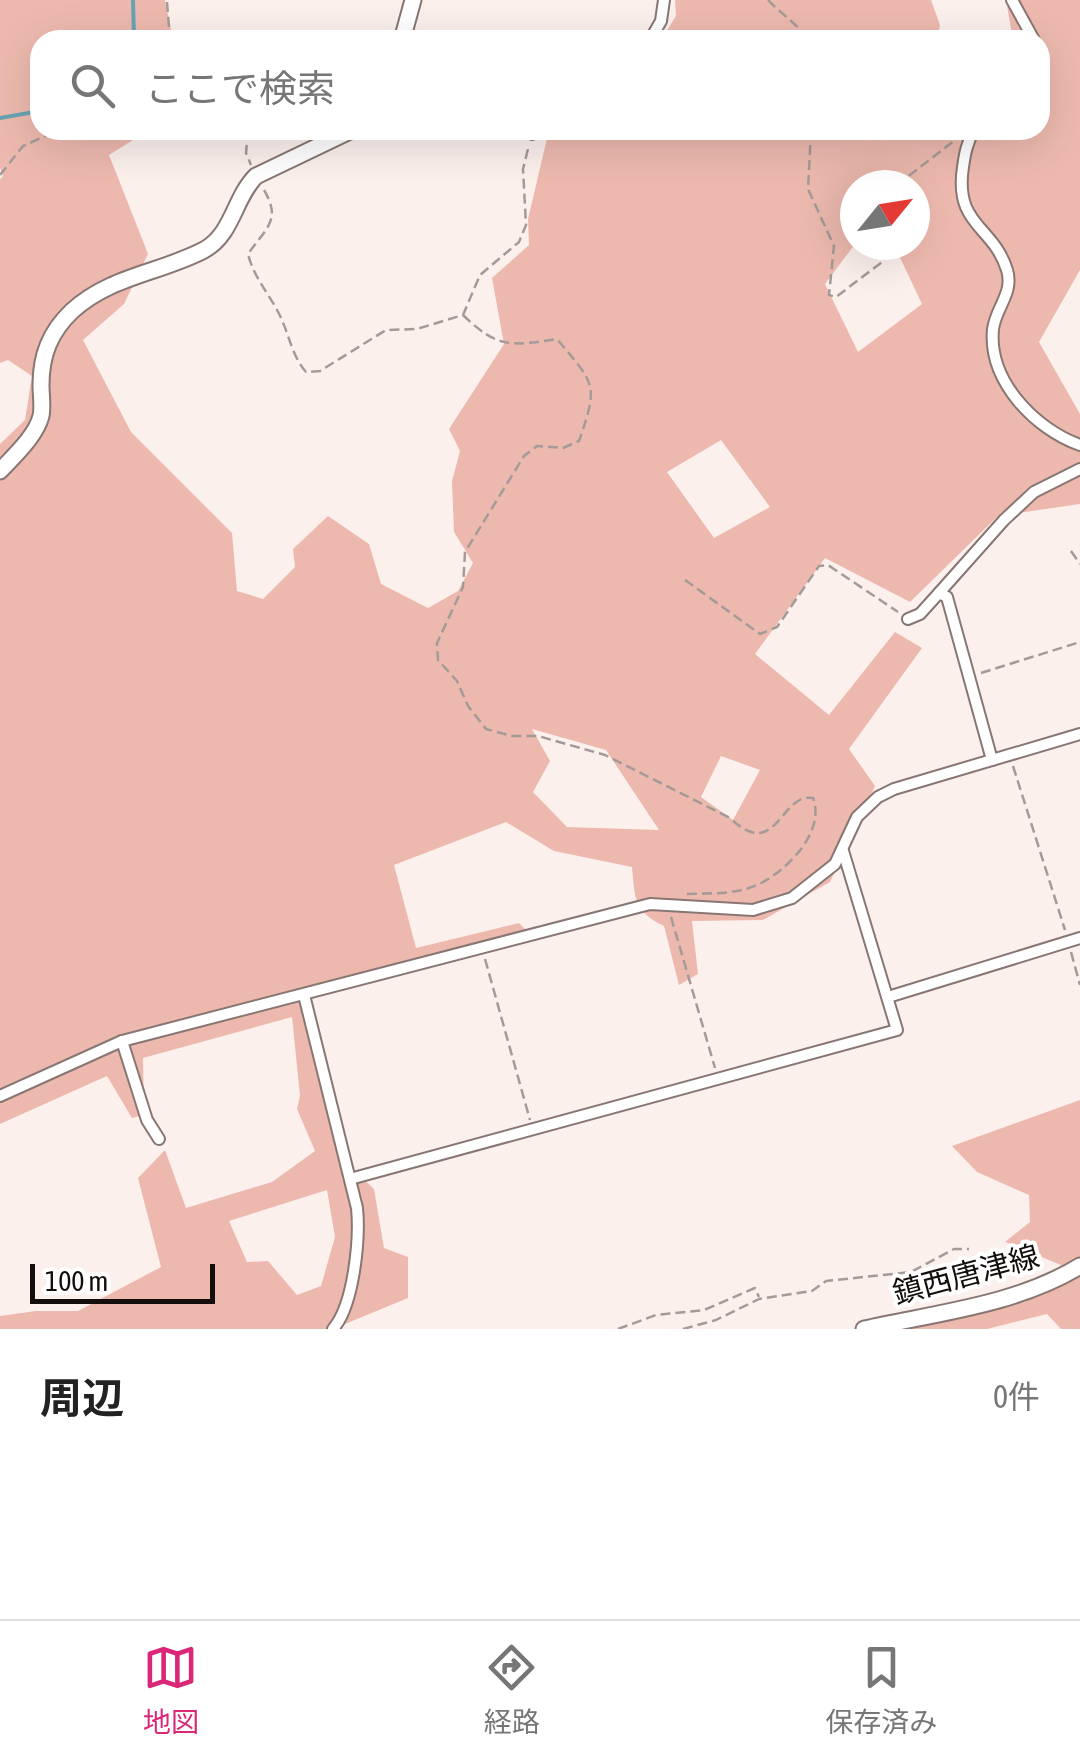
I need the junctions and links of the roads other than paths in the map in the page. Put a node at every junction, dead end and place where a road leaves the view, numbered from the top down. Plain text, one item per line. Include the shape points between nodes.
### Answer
1 (413, 0) edge
2 (664, 0) edge
3 (1012, 0) edge
4 (405, 30) edge
5 (656, 30) edge
6 (1028, 30) edge
7 (331, 140) edge
8 (968, 140) edge
9 (1080, 445) edge
10 (1080, 469) edge
11 (0, 471) edge
12 (939, 593) junction
13 (908, 619) road end
14 (1080, 734) edge
15 (992, 760) junction
16 (843, 851) junction
17 (1074, 940) edge
18 (304, 995) junction
19 (888, 997) junction
20 (122, 1041) junction
21 (0, 1096) edge
22 (158, 1139) dead end
23 (350, 1179) junction
24 (1080, 1266) edge
25 (332, 1329) edge
26 (864, 1329) edge

1 - 4 street
2 - 5 street
3 - 6 street
7 - 11 street via 256,176 222,235 204,250 116,282 72,311 46,344 41,418
8 - 9 street via 963,204 1009,274 994,324 1002,376 1030,415
10 - 12 street via 1034,492
12 - 13 street
12 - 15 street via 951,606
14 - 15 street
15 - 16 street via 878,797 857,818
16 - 18 street via 820,878 773,906 720,910 664,903
16 - 19 street
17 - 19 street
18 - 20 street
18 - 23 street
19 - 23 street via 897,1030
20 - 21 street
20 - 22 street
23 - 25 street via 360,1238 345,1304
24 - 26 street, 鎮西唐津線 via 1011,1297

